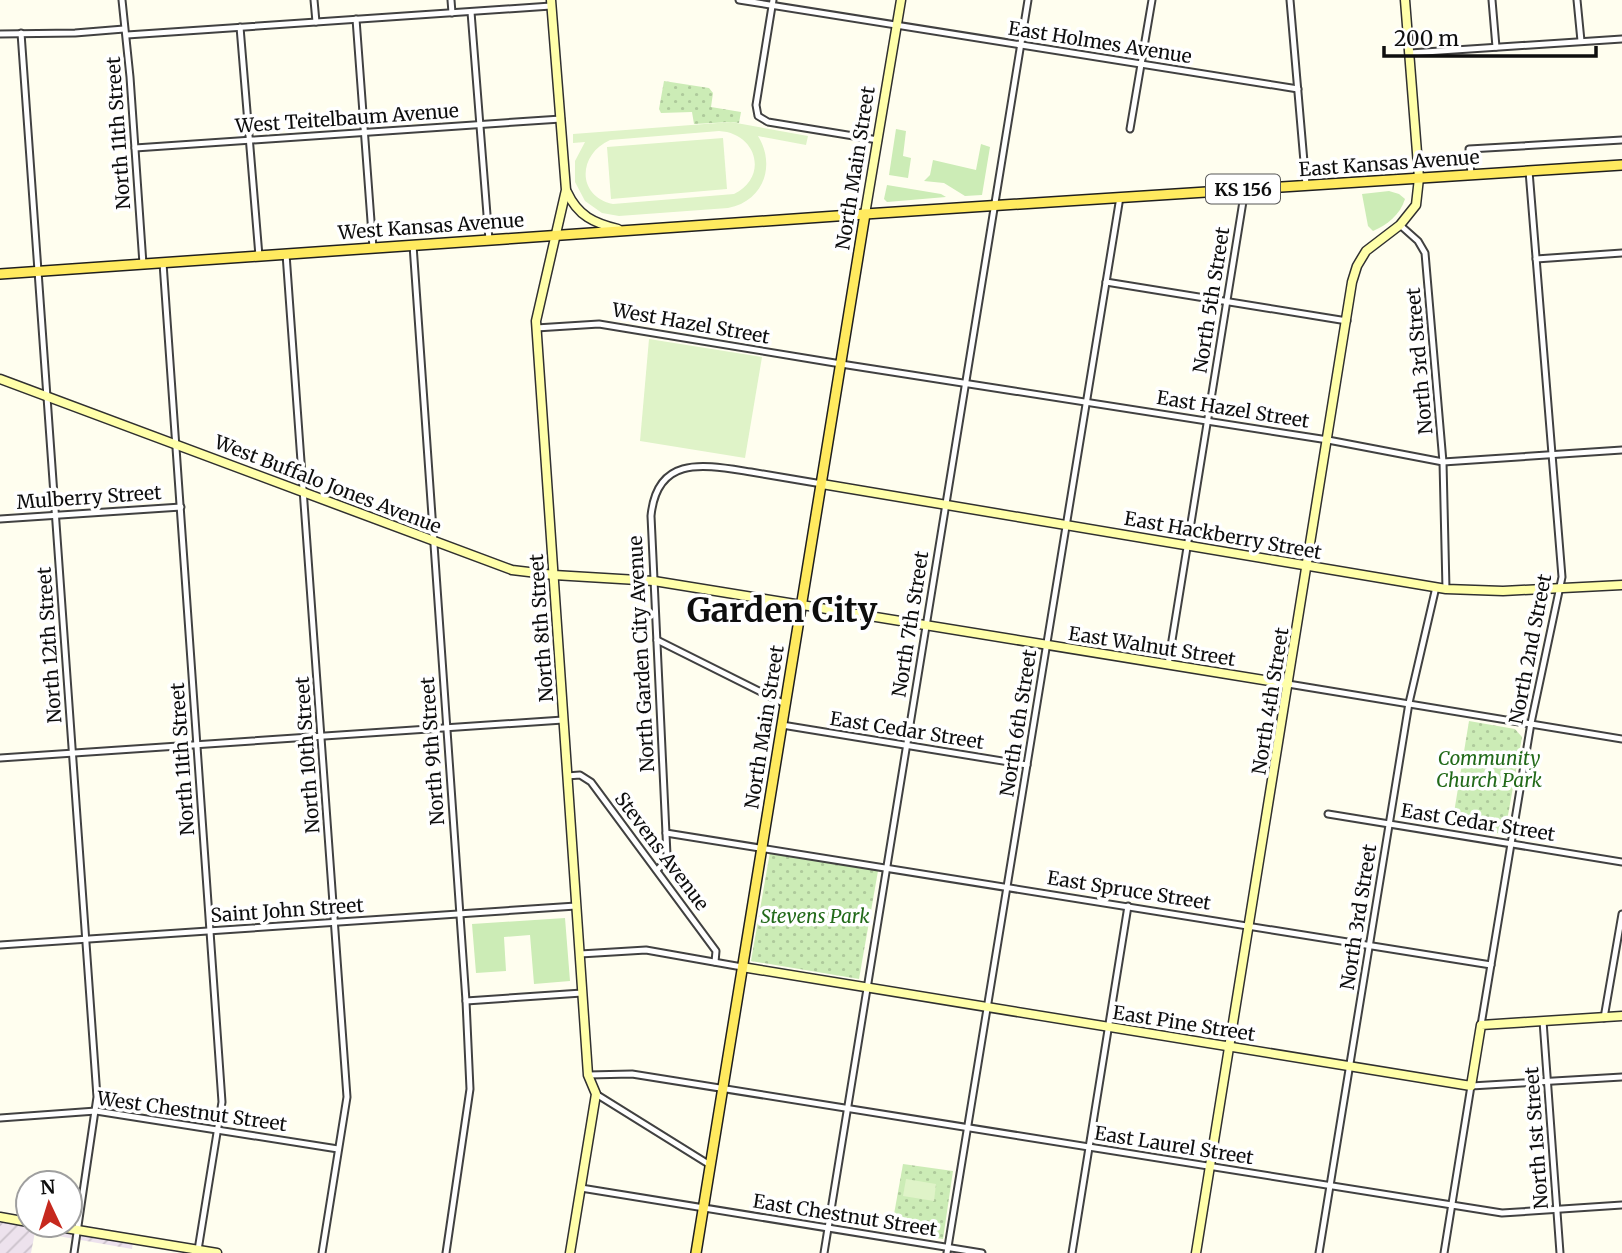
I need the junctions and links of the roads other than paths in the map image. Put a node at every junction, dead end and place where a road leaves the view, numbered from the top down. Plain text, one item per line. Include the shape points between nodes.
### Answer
1 (122, 0) edge
2 (314, 0) edge
3 (451, 0) edge
4 (739, 0) edge
5 (901, 0) edge
6 (1028, 0) edge
7 (1152, 0) edge
8 (1290, 0) edge
9 (1405, 0) edge
10 (1492, 0) edge
11 (1577, 0) edge
12 (551, 3) edge
13 (772, 3) edge
14 (471, 12) junction
15 (452, 13) junction
16 (356, 19) junction
17 (316, 22) junction
18 (897, 25) junction
19 (240, 27) junction
20 (125, 32) junction
21 (21, 33) junction
22 (0, 34) edge
23 (1622, 39) edge
24 (1581, 41) junction
25 (1020, 45) junction
26 (1496, 47) junction
27 (1410, 53) junction
28 (1141, 65) junction
29 (1298, 89) junction
30 (561, 119) junction
31 (480, 125) junction
32 (1130, 129) dead end
33 (365, 132) junction
34 (1622, 139) edge
35 (249, 140) junction
36 (878, 140) junction
37 (135, 148) junction
38 (1622, 165) edge
39 (1529, 171) junction
40 (1471, 175) junction
41 (1419, 178) junction
42 (1306, 186) junction
43 (1245, 189) junction
44 (566, 190) junction
45 (1120, 197) junction
46 (995, 205) junction
47 (865, 214) junction
48 (1400, 225) junction
49 (625, 231) junction
50 (556, 235) junction
51 (489, 240) junction
52 (412, 245) junction
53 (373, 247) junction
54 (1622, 253) edge
55 (286, 254) junction
56 (259, 256) junction
57 (1536, 260) junction
58 (163, 262) junction
59 (143, 264) junction
60 (37, 271) junction
61 (0, 274) edge
62 (1106, 282) junction
63 (1226, 301) junction
64 (1347, 321) junction
65 (536, 328) junction
66 (841, 364) junction
67 (0, 379) edge
68 (965, 383) junction
69 (47, 396) junction
70 (1086, 402) junction
71 (1207, 421) junction
72 (1328, 440) junction
73 (176, 443) junction
74 (1622, 450) edge
75 (1552, 456) junction
76 (1443, 462) junction
77 (821, 484) junction
78 (304, 492) junction
79 (945, 504) junction
80 (181, 507) junction
81 (55, 515) junction
82 (0, 519) edge
83 (1066, 525) junction
84 (433, 541) junction
85 (1187, 545) junction
86 (1308, 565) junction
87 (554, 575) junction
88 (654, 581) junction
89 (1622, 585) edge
90 (1436, 587) junction
91 (1559, 588) junction
92 (1446, 589) junction
93 (802, 606) junction
94 (925, 626) junction
95 (657, 640) junction
96 (1047, 645) junction
97 (1168, 665) junction
98 (1289, 684) junction
99 (1409, 703) junction
100 (785, 704) junction
101 (563, 720) junction
102 (1531, 723) junction
103 (782, 725) junction
104 (446, 728) junction
105 (322, 736) junction
106 (1622, 739) edge
107 (197, 745) junction
108 (906, 745) junction
109 (72, 753) junction
110 (0, 758) edge
111 (1027, 765) junction
112 (567, 776) junction
113 (1328, 814) dead end
114 (1390, 824) junction
115 (666, 833) junction
116 (1511, 844) junction
117 (761, 848) junction
118 (1622, 862) edge
119 (887, 867) junction
120 (657, 870) junction
121 (1007, 887) junction
122 (576, 906) junction
123 (1128, 906) junction
124 (459, 915) junction
125 (1622, 915) edge
126 (335, 923) junction
127 (1250, 926) junction
128 (210, 931) junction
129 (85, 940) junction
130 (0, 945) edge
131 (1370, 945) junction
132 (580, 954) junction
133 (715, 962) junction
134 (1491, 965) junction
135 (742, 967) junction
136 (867, 987) junction
137 (582, 993) junction
138 (466, 1001) junction
139 (987, 1007) junction
140 (1622, 1016) edge
141 (1604, 1017) junction
142 (1543, 1021) junction
143 (1481, 1025) junction
144 (1108, 1026) junction
145 (1230, 1046) junction
146 (1350, 1066) junction
147 (588, 1075) junction
148 (1622, 1077) edge
149 (1548, 1082) junction
150 (1471, 1086) junction
151 (723, 1089) junction
152 (596, 1094) junction
153 (848, 1109) junction
154 (96, 1111) junction
155 (0, 1118) edge
156 (967, 1128) junction
157 (217, 1129) junction
158 (1088, 1147) junction
159 (338, 1149) junction
160 (710, 1165) junction
161 (1210, 1167) junction
162 (84, 1186) edge
163 (1330, 1186) junction
164 (580, 1188) junction
165 (1451, 1205) junction
166 (1622, 1205) edge
167 (704, 1209) junction
168 (1557, 1209) junction
169 (828, 1229) junction
170 (84, 1231) edge
171 (948, 1250) edge
172 (197, 1251) edge
173 (217, 1253) edge
174 (322, 1253) edge
175 (446, 1253) edge
176 (570, 1253) edge
177 (696, 1253) edge
178 (824, 1253) edge
179 (982, 1253) edge
180 (1072, 1253) edge
181 (1196, 1253) edge
182 (1319, 1253) edge
183 (1444, 1253) edge
184 (1560, 1253) edge

1 - 20 street, North 11th Street
2 - 17 street
3 - 15 street
4 - 13 street, East Holmes Avenue
5 - 18 street, North Main Street
6 - 25 street, North 7th Street
7 - 28 street
8 - 29 street
9 - 27 street
10 - 26 street
11 - 24 street
12 - 14 street
12 - 30 street, North 8th Street
13 - 18 street, East Holmes Avenue
13 - 36 street via 758,116 768,122
14 - 15 street
14 - 31 street
15 - 16 street
16 - 17 street
16 - 33 street
17 - 19 street
18 - 25 street, East Holmes Avenue
18 - 36 street, North Main Street
19 - 20 street
19 - 35 street
20 - 21 street
20 - 37 street, North 11th Street
21 - 22 street
21 - 60 street, North 12th Street
23 - 24 street
24 - 26 street
25 - 28 street, East Holmes Avenue
25 - 46 street, North 7th Street
26 - 27 street
27 - 41 street
28 - 29 street, East Holmes Avenue
28 - 32 street
29 - 42 street
30 - 31 street, West Teitelbaum Avenue
30 - 44 street, North 8th Street
31 - 33 street, West Teitelbaum Avenue
31 - 51 street
33 - 35 street, West Teitelbaum Avenue
33 - 53 street
34 - 40 street via 1469,149
35 - 37 street, West Teitelbaum Avenue
35 - 56 street
36 - 47 street, North Main Street
37 - 59 street, North 11th Street
38 - 39 main road, East Kansas Avenue / KS 156
39 - 40 main road, East Kansas Avenue / KS 156
39 - 57 street, North 2nd Street
40 - 41 main road, East Kansas Avenue / KS 156
41 - 42 main road, East Kansas Avenue / KS 156
41 - 48 street, North 4th Street via 1416,205
42 - 43 main road, East Kansas Avenue / KS 156
43 - 45 main road, East Kansas Avenue / KS 156
43 - 63 street, North 5th Street
44 - 49 street via 581,215
44 - 50 street, North 8th Street
45 - 46 main road, East Kansas Avenue / KS 156
45 - 62 street, North 6th Street
46 - 47 main road, East Kansas Avenue / KS 156
46 - 68 street, North 7th Street
47 - 49 main road, West Kansas Avenue
47 - 66 main road, North Main Street
48 - 64 street, North 4th Street via 1366,251 1357,265
48 - 76 street, North 3rd Street via 1425,253
49 - 50 main road, West Kansas Avenue
50 - 51 main road, West Kansas Avenue
50 - 65 street, North 8th Street
51 - 52 main road, West Kansas Avenue
52 - 53 main road, West Kansas Avenue
52 - 84 street, North 9th Street
53 - 55 main road, West Kansas Avenue
54 - 57 street
55 - 56 main road, West Kansas Avenue
55 - 78 street, North 10th Street
56 - 58 main road, West Kansas Avenue
57 - 75 street, North 2nd Street
58 - 59 main road, West Kansas Avenue
58 - 73 street, North 11th Street
59 - 60 main road, West Kansas Avenue
60 - 61 main road, West Kansas Avenue
60 - 69 street, North 12th Street
62 - 63 street
62 - 70 street, North 6th Street
63 - 64 street
63 - 71 street, North 5th Street
64 - 72 street, North 4th Street
65 - 66 street, West Hazel Street via 599,324
65 - 87 street, North 8th Street
66 - 68 street, East Hazel Street
66 - 77 main road, North Main Street
67 - 69 street, West Buffalo Jones Avenue
68 - 70 street, East Hazel Street
68 - 79 street, North 7th Street
69 - 73 street, West Buffalo Jones Avenue
69 - 81 street, North 12th Street
70 - 71 street, East Hazel Street
70 - 83 street, North 6th Street
71 - 72 street, East Hazel Street
71 - 85 street, North 5th Street
72 - 76 street, East Hazel Street
72 - 86 street, North 4th Street
73 - 78 street, West Buffalo Jones Avenue
73 - 80 street, North 11th Street
74 - 75 street, East Hazel Street
75 - 76 street, East Hazel Street
75 - 91 street, North 2nd Street via 1562,577
76 - 92 street, North 3rd Street
77 - 79 street, East Hackberry Street
77 - 88 street, North Garden City Avenue via 704,464 679,469 656,490 650,516
77 - 93 main road, North Main Street
78 - 84 street, West Buffalo Jones Avenue
78 - 105 street, North 10th Street
79 - 83 street, East Hackberry Street
79 - 94 street, North 7th Street
80 - 81 street, Mulberry Street
80 - 107 street, North 11th Street
81 - 82 street, Mulberry Street
81 - 109 street, North 12th Street
83 - 85 street, East Hackberry Street
83 - 96 street, North 6th Street
84 - 87 street, West Buffalo Jones Avenue via 512,570
84 - 104 street, North 9th Street
85 - 86 street, East Hackberry Street
85 - 97 street, North 5th Street
86 - 90 street, East Hackberry Street
86 - 98 street, North 4th Street
87 - 88 street, West Buffalo Jones Avenue
87 - 101 street, North 8th Street
88 - 93 street, West Buffalo Jones Avenue
88 - 95 street, North Garden City Avenue
89 - 91 street, East Hackberry Street
90 - 92 street, East Hackberry Street
90 - 99 street, North 3rd Street
91 - 92 street, East Hackberry Street
91 - 102 street, North 2nd Street
93 - 94 street, East Walnut Street
93 - 100 main road, North Main Street
94 - 96 street, East Walnut Street
94 - 108 street, North 7th Street
95 - 100 street
95 - 115 street, North Garden City Avenue
96 - 97 street, East Walnut Street
96 - 111 street, North 6th Street
97 - 98 street, East Walnut Street
98 - 99 street, East Walnut Street
98 - 127 street, North 4th Street
99 - 102 street, East Walnut Street
99 - 114 street, North 3rd Street
100 - 103 main road, North Main Street
101 - 104 street
101 - 112 street, North 8th Street
102 - 106 street, East Walnut Street
102 - 116 street, North 2nd Street
103 - 108 street, East Cedar Street
103 - 117 main road, North Main Street
104 - 105 street
104 - 124 street, North 9th Street
105 - 107 street
105 - 126 street, North 10th Street
107 - 109 street
107 - 128 street, North 11th Street
108 - 111 street, East Cedar Street
108 - 119 street, North 7th Street
109 - 110 street
109 - 129 street, North 12th Street
111 - 121 street, North 6th Street
112 - 120 street, Stevens Avenue via 580,775 591,782
112 - 122 street, North 8th Street
113 - 114 street, East Cedar Street
114 - 116 street, East Cedar Street
114 - 131 street, North 3rd Street
115 - 117 street, East Spruce Street
115 - 120 street, North Garden City Avenue via 667,858
116 - 118 street, East Cedar Street
116 - 134 street, North 2nd Street
117 - 119 street, East Spruce Street
117 - 135 main road, North Main Street
119 - 121 street, East Spruce Street
119 - 136 street, North 7th Street
120 - 133 street, Stevens Avenue via 716,951
121 - 123 street, East Spruce Street
121 - 139 street, North 6th Street
122 - 124 street, Saint John Street
122 - 132 street, North 8th Street
123 - 127 street, East Spruce Street
123 - 144 street
124 - 126 street, Saint John Street
124 - 138 street, North 9th Street
125 - 141 street
126 - 128 street, Saint John Street
126 - 159 street, North 10th Street via 347,1097
127 - 131 street, East Spruce Street
127 - 145 street, North 4th Street
128 - 129 street, Saint John Street
128 - 157 street, North 11th Street via 222,1102
129 - 130 street, Saint John Street
129 - 154 street, North 12th Street
131 - 134 street, East Spruce Street
131 - 146 street, North 3rd Street
132 - 133 street via 646,950
132 - 137 street, North 8th Street
133 - 135 street
134 - 143 street, North 2nd Street
135 - 136 street, East Pine Street
135 - 151 main road, North Main Street
136 - 139 street, East Pine Street
136 - 153 street, North 7th Street
137 - 138 street
137 - 147 street, North 8th Street
138 - 175 street, North 9th Street via 470,1088
139 - 144 street, East Pine Street
139 - 156 street, North 6th Street
140 - 141 street
141 - 142 street
142 - 143 street
142 - 149 street, North 1st Street
143 - 150 street, North 2nd Street
144 - 145 street, East Pine Street
144 - 158 street
145 - 146 street, East Pine Street
145 - 161 street, North 4th Street
146 - 150 street, East Pine Street
146 - 163 street, North 3rd Street
147 - 151 street, East Laurel Street via 632,1074
147 - 152 street, North 8th Street
148 - 149 street, East Pine Street
149 - 150 street, East Pine Street
149 - 168 street, North 1st Street
150 - 165 street, North 2nd Street
151 - 153 street, East Laurel Street
151 - 160 main road, North Main Street
152 - 160 street
152 - 164 street
153 - 156 street, East Laurel Street
153 - 169 street, North 7th Street
154 - 155 street, West Chestnut Street
154 - 157 street, West Chestnut Street
154 - 162 street, North 12th Street
156 - 158 street, East Laurel Street
156 - 171 street, North 6th Street
157 - 159 street, West Chestnut Street
157 - 172 street, North 11th Street
158 - 161 street, East Laurel Street
158 - 180 street
159 - 174 street, North 10th Street
160 - 167 main road, North Main Street
161 - 163 street, East Laurel Street
161 - 181 street, North 4th Street
163 - 165 street, East Laurel Street
163 - 182 street, North 3rd Street
164 - 167 street
164 - 176 street
165 - 168 street, East Laurel Street via 1502,1213
165 - 183 street, North 2nd Street
166 - 168 street, East Laurel Street
167 - 169 street, East Chestnut Street
167 - 177 main road, North Main Street
168 - 184 street, North 1st Street
169 - 171 street, East Chestnut Street
169 - 178 street, North 7th Street
170 - 172 street
171 - 179 street, East Chestnut Street
172 - 173 street

